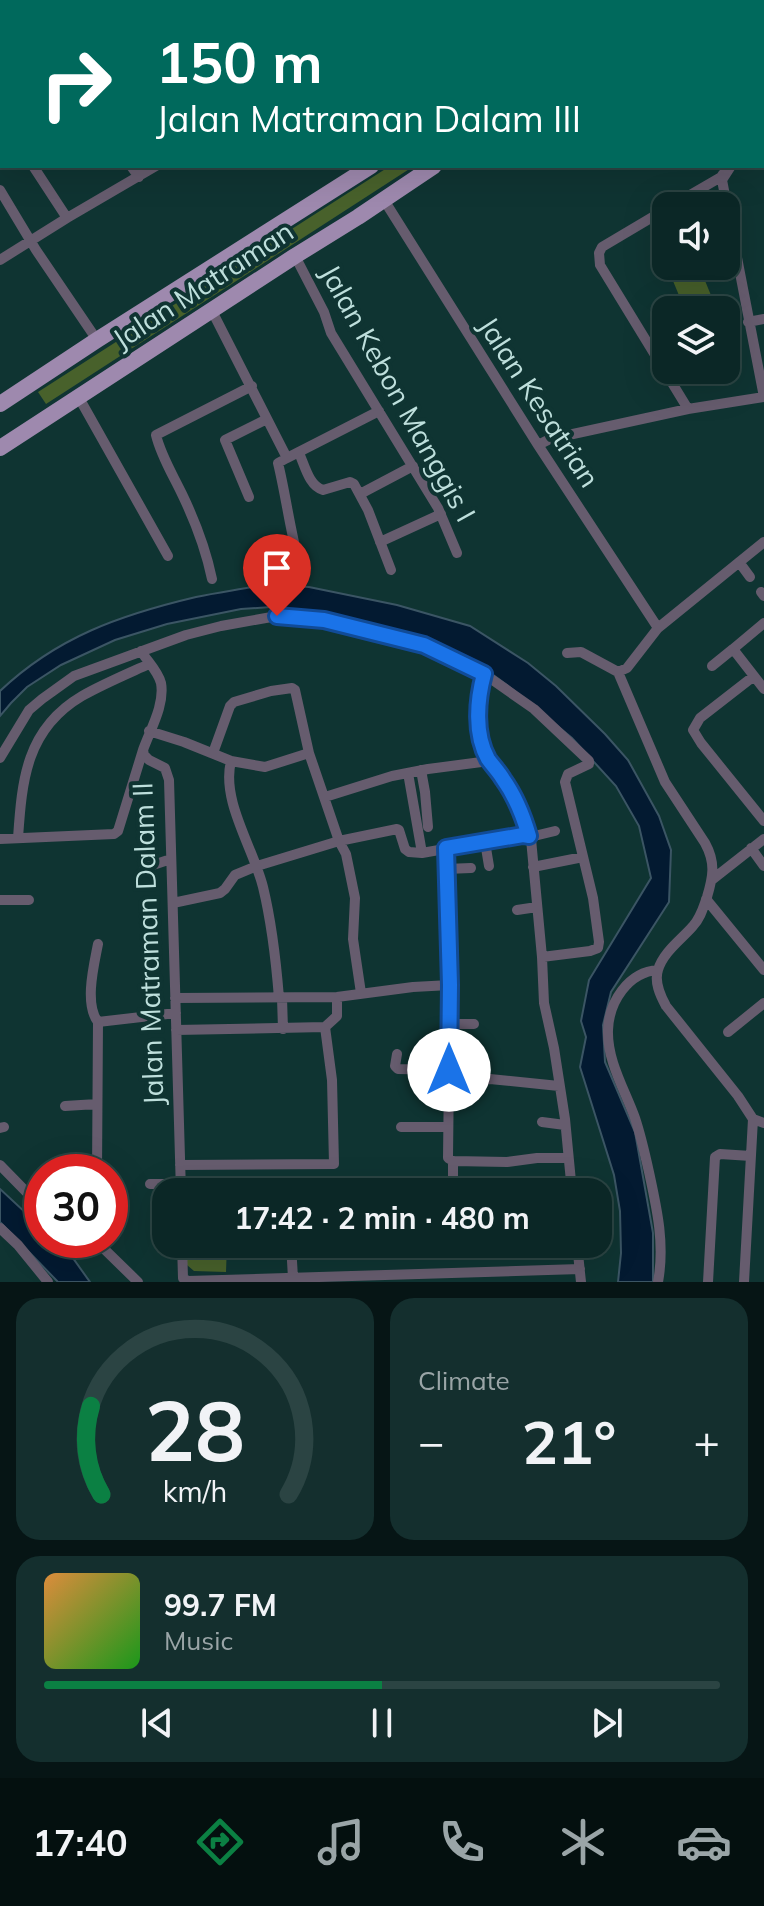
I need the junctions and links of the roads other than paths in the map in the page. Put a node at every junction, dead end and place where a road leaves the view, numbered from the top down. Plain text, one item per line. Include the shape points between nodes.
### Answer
1 (34, 168) edge
2 (132, 168) edge
3 (153, 168) edge
4 (368, 168) edge
5 (431, 168) edge
6 (729, 168) edge
7 (139, 177) junction
8 (722, 179) junction
9 (0, 190) edge
10 (697, 192) edge
11 (384, 200) junction
12 (652, 217) edge
13 (67, 218) junction
14 (30, 240) junction
15 (295, 256) junction
16 (0, 260) edge
17 (212, 311) junction
18 (764, 319) edge
19 (748, 322) junction
20 (97, 340) junction
21 (252, 386) junction
22 (78, 396) junction
23 (764, 397) edge
24 (0, 404) edge
25 (688, 409) junction
26 (379, 411) junction
27 (267, 419) junction
28 (538, 445) junction
29 (0, 448) edge
30 (299, 453) junction
31 (287, 458) junction
32 (413, 466) junction
33 (360, 494) junction
34 (249, 497) dead end
35 (441, 514) junction
36 (380, 542) junction
37 (764, 542) edge
38 (457, 553) dead end
39 (168, 556) dead end
40 (739, 562) junction
41 (299, 563) dead end
42 (391, 570) dead end
43 (750, 577) dead end
44 (212, 579) dead end
45 (764, 623) edge
46 (658, 628) junction
47 (733, 649) junction
48 (141, 651) junction
49 (567, 653) dead end
50 (149, 664) junction
51 (712, 666) dead end
52 (618, 672) junction
53 (484, 674) junction
54 (754, 676) junction
55 (764, 689) edge
56 (149, 731) junction
57 (143, 750) junction
58 (213, 753) junction
59 (309, 753) junction
60 (0, 758) edge
61 (231, 761) junction
62 (489, 761) junction
63 (421, 770) junction
64 (408, 773) junction
65 (325, 797) junction
66 (764, 821) edge
67 (428, 827) dead end
68 (555, 831) dead end
69 (529, 836) junction
70 (18, 838) junction
71 (0, 839) edge
72 (764, 839) edge
73 (339, 841) junction
74 (485, 842) junction
75 (446, 848) junction
76 (751, 848) junction
77 (422, 853) junction
78 (583, 857) junction
79 (171, 859) junction
80 (257, 866) junction
81 (489, 866) dead end
82 (764, 866) edge
83 (533, 867) junction
84 (144, 868) dead end
85 (471, 868) dead end
86 (446, 869) junction
87 (713, 879) junction
88 (706, 899) junction
89 (0, 900) edge
90 (29, 900) dead end
91 (173, 903) junction
92 (537, 907) junction
93 (517, 910) dead end
94 (98, 944) dead end
95 (542, 957) junction
96 (658, 970) junction
97 (764, 970) edge
98 (450, 985) junction
99 (361, 993) junction
100 (337, 997) junction
101 (175, 998) junction
102 (280, 998) junction
103 (764, 1003) edge
104 (176, 1013) junction
105 (98, 1022) junction
106 (449, 1024) junction
107 (474, 1024) dead end
108 (325, 1027) junction
109 (283, 1029) junction
110 (176, 1030) junction
111 (728, 1032) dead end
112 (397, 1054) dead end
113 (449, 1076) junction
114 (559, 1086) junction
115 (97, 1104) junction
116 (65, 1106) dead end
117 (758, 1121) edge
118 (542, 1122) dead end
119 (565, 1125) junction
120 (401, 1127) dead end
121 (448, 1127) junction
122 (97, 1154) edge
123 (751, 1156) junction
124 (567, 1158) junction
125 (453, 1161) junction
126 (0, 1165) edge
127 (180, 1165) junction
128 (453, 1176) dead end
129 (181, 1178) edge
130 (570, 1178) edge
131 (24, 1190) edge
132 (0, 1228) edge
133 (114, 1258) edge
134 (182, 1258) edge
135 (292, 1258) edge
136 (579, 1258) edge
137 (580, 1269) junction
138 (293, 1278) junction
139 (181, 1280) edge
140 (48, 1282) edge
141 (138, 1282) edge
142 (581, 1282) edge
143 (658, 1282) edge
144 (708, 1282) edge
145 (744, 1282) edge

1 - 13 street
2 - 7 street
3 - 7 street
4 - 20 main road, Jalan Matraman
5 - 11 main road, Jalan Matraman
6 - 8 street
7 - 13 street
8 - 10 street
8 - 19 street
9 - 14 street
11 - 15 main road, Jalan Matraman
11 - 28 street, Jalan Kesatrian
12 - 25 street via 602,247 600,265
13 - 14 street
14 - 16 street
14 - 20 street
15 - 17 main road, Jalan Matraman
15 - 26 street, Jalan Kebon Manggis I via 331,333
17 - 21 street
17 - 22 main road, Jalan Matraman
18 - 19 street
19 - 23 street
20 - 24 main road, Jalan Matraman
21 - 27 street
21 - 44 street via 156,435
22 - 29 main road, Jalan Matraman
22 - 39 street
23 - 25 street
25 - 28 street
26 - 30 street
26 - 32 street, Jalan Kebon Manggis I
27 - 31 street
27 - 34 street via 225,441
28 - 46 street, Jalan Kesatrian
30 - 31 street
30 - 33 street via 318,490 350,482
31 - 41 street via 278,463
32 - 33 street
32 - 35 street, Jalan Kebon Manggis I
33 - 36 street
35 - 36 street
35 - 38 street, Jalan Kebon Manggis I
36 - 42 street
37 - 40 street
40 - 43 street
40 - 46 street
45 - 47 street
46 - 52 street
47 - 51 street
47 - 54 street
48 - 50 street, Jalan Matraman Dalam II
48 - 53 street via 186,635 277,616 324,620 424,645
48 - 60 street via 74,676 42,699 29,710
49 - 52 street via 585,653
50 - 56 street, Jalan Matraman Dalam II via 157,673 161,696
50 - 70 street via 82,696 35,744 21,791
52 - 87 street via 665,782 710,851
53 - 62 street via 478,710
53 - 78 street via 534,709 589,761 568,774 565,782
54 - 55 street
54 - 66 street via 700,718 693,730
56 - 57 street, Jalan Matraman Dalam II
56 - 58 street
57 - 70 street via 114,834
57 - 79 street, Jalan Matraman Dalam II via 167,772
58 - 59 street via 234,702 292,688
58 - 61 street
59 - 61 street via 265,767
59 - 65 street
61 - 80 street via 231,797
62 - 63 street
62 - 69 street via 518,802
63 - 64 street
63 - 67 street
64 - 65 street
64 - 77 street
65 - 73 street
68 - 69 street
69 - 74 street
69 - 83 street
70 - 71 street
72 - 76 street
73 - 77 street via 397,829 405,849
73 - 80 street
73 - 99 street via 355,898 353,939
74 - 75 street
74 - 81 street
75 - 77 street
75 - 86 street
76 - 82 street
76 - 87 street
78 - 83 street
78 - 95 street via 598,948
79 - 84 street
79 - 91 street, Jalan Matraman Dalam II
80 - 91 street via 235,875 220,893
80 - 102 street via 273,933
83 - 92 street
85 - 86 street
86 - 98 street
87 - 88 street
88 - 96 street via 698,919
88 - 97 street
89 - 90 street
91 - 101 street, Jalan Matraman Dalam II
92 - 93 street
92 - 95 street
94 - 105 street via 92,980
95 - 114 street via 544,1003
96 - 117 street via 658,990 666,1006
96 - 143 street via 628,981 608,1026 611,1056 640,1132 659,1220
98 - 99 street
98 - 106 street
99 - 100 street
100 - 102 street
100 - 108 street via 337,1016
101 - 102 street
101 - 104 street, Jalan Matraman Dalam II
102 - 109 street
103 - 111 street
104 - 105 street
104 - 110 street, Jalan Matraman Dalam II
105 - 115 street
106 - 107 street
106 - 113 street
108 - 109 street
108 - 127 street via 334,1164
109 - 110 street
110 - 127 street, Jalan Matraman Dalam II
112 - 113 street via 398,1069
113 - 114 street
113 - 121 street
114 - 119 street
115 - 116 street
115 - 122 street
117 - 123 street
118 - 119 street
119 - 124 street
120 - 121 street
121 - 125 street via 448,1158
123 - 144 street via 715,1157
123 - 145 street
124 - 125 street via 537,1158 507,1167
124 - 130 street
125 - 128 street
126 - 131 street
127 - 129 street, Jalan Matraman Dalam II
132 - 140 street
133 - 141 street
134 - 139 street
135 - 138 street
136 - 137 street
137 - 138 street
137 - 142 street
138 - 139 street

